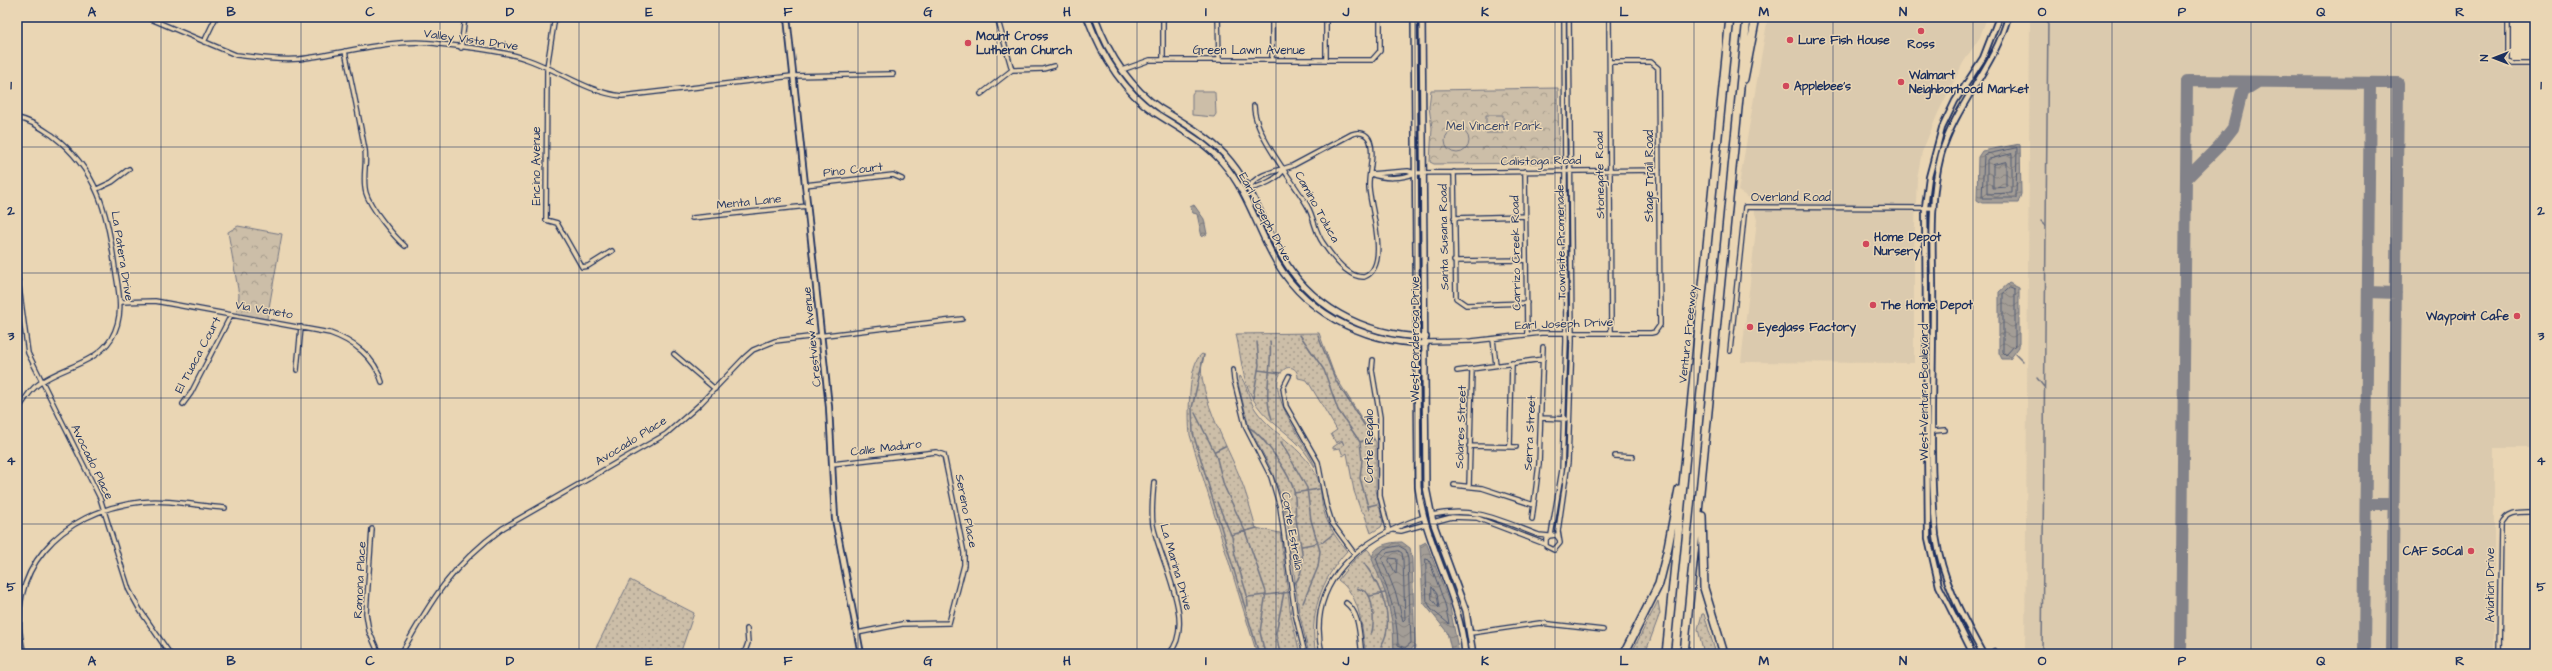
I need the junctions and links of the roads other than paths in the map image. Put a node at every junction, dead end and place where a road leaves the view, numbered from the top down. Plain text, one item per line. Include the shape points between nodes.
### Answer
1 (146, 17) edge
2 (216, 17) edge
3 (465, 17) edge
4 (555, 17) edge
5 (787, 17) edge
6 (997, 17) edge
7 (1087, 17) edge
8 (1095, 17) edge
9 (1163, 17) edge
10 (1218, 17) edge
11 (1272, 17) edge
12 (1326, 17) edge
13 (1380, 17) edge
14 (1414, 17) edge
15 (1422, 17) edge
16 (1564, 17) edge
17 (1569, 17) edge
18 (1609, 17) edge
19 (1730, 17) edge
20 (1747, 17) edge
21 (1756, 17) edge
22 (1999, 17) edge
23 (2008, 17) edge
24 (2508, 17) edge
25 (204, 42) junction
26 (461, 48) junction
27 (345, 51) junction
28 (1163, 60) junction
29 (1219, 60) junction
30 (1272, 60) junction
31 (1326, 60) junction
32 (1610, 62) junction
33 (2535, 64) edge
34 (1054, 66) dead end
35 (547, 67) junction
36 (1012, 70) junction
37 (1122, 70) junction
38 (893, 74) dead end
39 (1116, 74) junction
40 (792, 76) junction
41 (1739, 92) junction
42 (981, 94) dead end
43 (1254, 106) dead end
44 (17, 118) edge
45 (129, 169) dead end
46 (1284, 169) junction
47 (1610, 170) junction
48 (1659, 170) junction
49 (1526, 171) junction
50 (1568, 171) junction
51 (1454, 172) junction
52 (1415, 173) junction
53 (1424, 173) junction
54 (1370, 174) junction
55 (902, 180) dead end
56 (805, 185) junction
57 (1248, 188) junction
58 (97, 189) junction
59 (1242, 192) junction
60 (808, 206) junction
61 (1925, 207) junction
62 (1934, 208) junction
63 (1526, 216) junction
64 (692, 218) dead end
65 (1454, 218) junction
66 (405, 246) dead end
67 (612, 251) dead end
68 (1526, 260) junction
69 (1454, 261) junction
70 (17, 272) edge
71 (120, 302) junction
72 (1527, 303) junction
73 (231, 315) junction
74 (962, 319) dead end
75 (302, 327) junction
76 (1611, 332) junction
77 (1655, 332) joint
78 (1566, 333) junction
79 (1572, 333) junction
80 (1527, 334) junction
81 (822, 335) junction
82 (1416, 337) junction
83 (1493, 338) junction
84 (1426, 341) junction
85 (1416, 344) junction
86 (1543, 347) dead end
87 (1730, 351) dead end
88 (674, 354) dead end
89 (1925, 356) junction
90 (1933, 356) junction
91 (1543, 359) junction
92 (1373, 360) dead end
93 (1512, 363) junction
94 (1496, 366) junction
95 (1472, 369) junction
96 (297, 370) dead end
97 (1233, 370) dead end
98 (1457, 371) dead end
99 (1289, 376) dead end
100 (41, 381) junction
101 (382, 382) dead end
102 (714, 389) junction
103 (183, 404) dead end
104 (17, 411) edge
105 (1541, 418) junction
106 (1564, 419) junction
107 (1570, 419) junction
108 (1945, 430) dead end
109 (1934, 431) junction
110 (1469, 446) junction
111 (1510, 447) junction
112 (1516, 447) dead end
113 (941, 454) joint
114 (1614, 456) dead end
115 (1633, 457) dead end
116 (832, 464) junction
117 (1685, 474) junction
118 (1701, 480) junction
119 (1154, 482) dead end
120 (1454, 485) dead end
121 (1469, 486) junction
122 (1534, 505) junction
123 (225, 508) dead end
124 (104, 510) junction
125 (2535, 512) edge
126 (1431, 515) junction
127 (1424, 517) junction
128 (1532, 519) dead end
129 (1433, 522) junction
130 (1426, 524) junction
131 (372, 529) dead end
132 (1394, 530) junction
133 (1389, 532) junction
134 (1550, 535) junction
135 (1559, 539) junction
136 (1545, 544) junction
137 (1354, 553) junction
138 (1346, 603) dead end
139 (747, 629) dead end
140 (1603, 630) dead end
141 (857, 633) junction
142 (1471, 633) junction
143 (1463, 635) junction
144 (1994, 651) dead end
145 (24, 654) edge
146 (170, 654) edge
147 (379, 654) edge
148 (402, 654) edge
149 (744, 654) edge
150 (861, 654) edge
151 (1169, 654) edge
152 (1305, 654) edge
153 (1322, 654) edge
154 (1362, 654) edge
155 (1465, 654) edge
156 (1473, 654) edge
157 (1624, 654) edge
158 (1666, 654) edge
159 (1684, 654) edge
160 (1724, 654) edge
161 (1973, 654) edge
162 (1983, 654) edge
163 (1990, 654) edge
164 (2500, 654) edge

1 - 25 street, Valley Vista Drive
2 - 25 street
3 - 26 street
4 - 35 street, Encino Avenue
5 - 40 street, Crestview Avenue
6 - 36 street
7 - 39 main road, Earl Joseph Drive via 1100,48
8 - 37 main road, Earl Joseph Drive via 1107,46
9 - 28 street
10 - 29 street
11 - 30 street
12 - 31 street
13 - 31 street, Green Lawn Avenue via 1380,51 1376,57 1369,60
14 - 52 main road, West Ponderosa Drive
15 - 53 main road, West Ponderosa Drive
16 - 50 street, Townsite Promenade
17 - 50 street, Townsite Promenade
18 - 32 street, Stonegate Road
19 - 117 highway, Ventura Freeway
20 - 41 highway
21 - 41 highway via 1747,68
22 - 61 street, West Ventura Boulevard via 1983,58 1955,101 1942,128 1929,177
23 - 62 street, West Ventura Boulevard via 1985,71 1950,129 1936,178
24 - 33 street via 2508,60 2513,64
25 - 27 street, Valley Vista Drive via 236,55 268,60
26 - 27 street, Valley Vista Drive via 410,43
26 - 35 street, Valley Vista Drive via 517,56
27 - 66 street via 365,151 366,193 371,206 381,216 391,235
28 - 29 street, Green Lawn Avenue
28 - 37 street, Green Lawn Avenue via 1144,61
29 - 30 street, Green Lawn Avenue
30 - 31 street, Green Lawn Avenue
32 - 47 street, Stonegate Road
32 - 48 street, Stage Trail Road via 1651,62 1658,68
34 - 36 street
35 - 40 street, Valley Vista Drive via 587,88 622,96
35 - 67 street, Encino Avenue via 546,220 557,223 582,267
36 - 42 street
37 - 39 main road
37 - 57 main road, Earl Joseph Drive via 1152,102 1216,145 1233,164
38 - 40 street, Valley Vista Drive
39 - 59 main road, Earl Joseph Drive via 1147,106 1207,147 1227,168
40 - 56 street, Crestview Avenue
41 - 118 highway
43 - 46 street, Camino Toluca via 1259,128
44 - 58 street, La Patera Drive via 40,127 62,143 86,169
45 - 58 street via 112,182
46 - 54 street via 1358,133 1366,136 1371,143
46 - 54 street, Camino Toluca via 1309,209 1317,232 1326,247 1352,275 1361,277 1375,268 1377,259 1376,227 1369,194
46 - 57 street via 1275,170 1251,182
46 - 57 street via 1282,174 1254,188
47 - 48 street, Calistoga Road
47 - 50 street, Calistoga Road
47 - 76 street, Stonegate Road
48 - 77 street, Stage Trail Road via 1660,325
49 - 50 street, Calistoga Road
49 - 51 street, Calistoga Road
49 - 63 street, Carrizo Creek Road
50 - 78 street, Townsite Promenade
50 - 79 street, Townsite Promenade
51 - 53 street, Calistoga Road
51 - 65 street, Santa Susana Road
52 - 53 street, Calistoga Road
52 - 54 street, Calistoga Road via 1408,170
52 - 82 main road, West Ponderosa Drive
53 - 84 main road, West Ponderosa Drive
55 - 56 street, Pino Court via 893,175
56 - 60 street, Crestview Avenue
57 - 59 main road
57 - 82 main road, Earl Joseph Drive via 1283,259 1316,298 1340,315 1367,328 1396,336
58 - 71 street, La Patera Drive via 108,224
59 - 85 main road, Earl Joseph Drive via 1276,262 1310,302 1336,321 1364,334
60 - 64 street, Menta Lane
60 - 81 street, Crestview Avenue
61 - 62 street, Overland Road
61 - 87 street, Overland Road via 1745,207
61 - 89 street, West Ventura Boulevard
62 - 90 street, West Ventura Boulevard
63 - 65 street
63 - 68 street, Carrizo Creek Road
65 - 69 street, Santa Susana Road
68 - 69 street
68 - 72 street, Carrizo Creek Road
69 - 72 street, Santa Susana Road via 1454,293 1458,301 1466,305
70 - 100 street, Avocado Place via 26,344
71 - 73 street, Via Veneto via 155,301
71 - 100 street, La Patera Drive via 116,328 105,347 94,356
72 - 80 street, Carrizo Creek Road
73 - 75 street, Via Veneto
73 - 103 street, El Tuaca Court
74 - 81 street, Avocado Place
75 - 96 street
75 - 101 street, Via Veneto via 330,333 354,345 373,363
76 - 77 street, Earl Joseph Drive
76 - 79 street, Earl Joseph Drive
78 - 79 street, Earl Joseph Drive
78 - 80 street, Earl Joseph Drive
78 - 106 street, Townsite Promenade
79 - 107 street, Townsite Promenade
80 - 83 street, Earl Joseph Drive
81 - 102 street, Avocado Place via 764,344 745,357
81 - 116 street, Crestview Avenue
82 - 84 main road, Earl Joseph Drive
82 - 85 main road, West Ponderosa Drive
83 - 84 street, Earl Joseph Drive via 1467,342
83 - 94 street
84 - 85 main road, Earl Joseph Drive
84 - 126 main road, West Ponderosa Drive via 1425,476
85 - 127 main road, West Ponderosa Drive via 1417,476
86 - 91 street, Serra Street
88 - 102 street
89 - 90 street
89 - 161 street, West Ventura Boulevard via 1926,522 1929,550 1947,606
90 - 109 street, West Ventura Boulevard
91 - 93 street
91 - 105 street, Serra Street
92 - 133 street, Corte Regalo via 1372,373 1379,407 1380,496
93 - 94 street
93 - 111 street
94 - 95 street
95 - 98 street
95 - 110 street, Solares Street
97 - 152 street, Corte Estrella via 1246,428 1267,468 1279,502 1295,613
99 - 137 street via 1283,388 1286,406 1318,462 1330,518 1339,535
100 - 104 street, La Patera Drive
100 - 124 street, Avocado Place
102 - 148 street, Avocado Place via 666,434 503,528 480,545 443,583
105 - 106 street
105 - 122 street, Serra Street via 1540,464
106 - 107 street
106 - 134 street, Townsite Promenade via 1562,476
107 - 135 street, Townsite Promenade
108 - 109 street
109 - 162 street, West Ventura Boulevard via 1934,521 1939,557 1953,599
110 - 111 street
110 - 121 street, Solares Street
111 - 112 street
113 - 116 street, Calle Maduro via 936,452
113 - 141 street, Sereno Place via 946,460 964,553 950,622 941,625 902,624
114 - 115 street
116 - 141 street, Crestview Avenue via 835,519
117 - 157 highway via 1658,584
117 - 158 highway, Ventura Freeway
118 - 159 highway
118 - 160 highway via 1704,588
119 - 151 street, La Marina Drive via 1153,525 1180,620 1179,637
120 - 121 street
121 - 122 street
122 - 128 street, Serra Street
123 - 124 street via 149,502
124 - 145 street via 74,524 54,538 40,554 30,572 20,605 20,634
124 - 146 street, Avocado Place via 129,590
125 - 164 street, Aviation Drive via 2514,513 2505,517 2500,530
126 - 127 main road
126 - 129 main road, West Ponderosa Drive
126 - 134 street via 1452,511 1472,512 1539,535
127 - 130 main road, West Ponderosa Drive
127 - 132 street via 1399,525
129 - 130 main road
129 - 136 street via 1452,517 1477,518
129 - 142 main road, West Ponderosa Drive via 1463,598
130 - 132 street via 1401,531
130 - 143 main road, West Ponderosa Drive via 1455,600
131 - 147 street, Ramona Place via 366,613 369,631
132 - 133 street
133 - 137 street
134 - 135 street
134 - 136 street
135 - 136 street via 1559,546 1554,550
137 - 153 street via 1336,575 1325,599 1320,625
138 - 154 street via 1352,610 1359,628
139 - 149 street via 748,643
140 - 142 street via 1540,623
141 - 150 street, Crestview Avenue
142 - 143 main road
142 - 156 main road, West Ponderosa Drive
143 - 155 main road, West Ponderosa Drive
144 - 163 street

